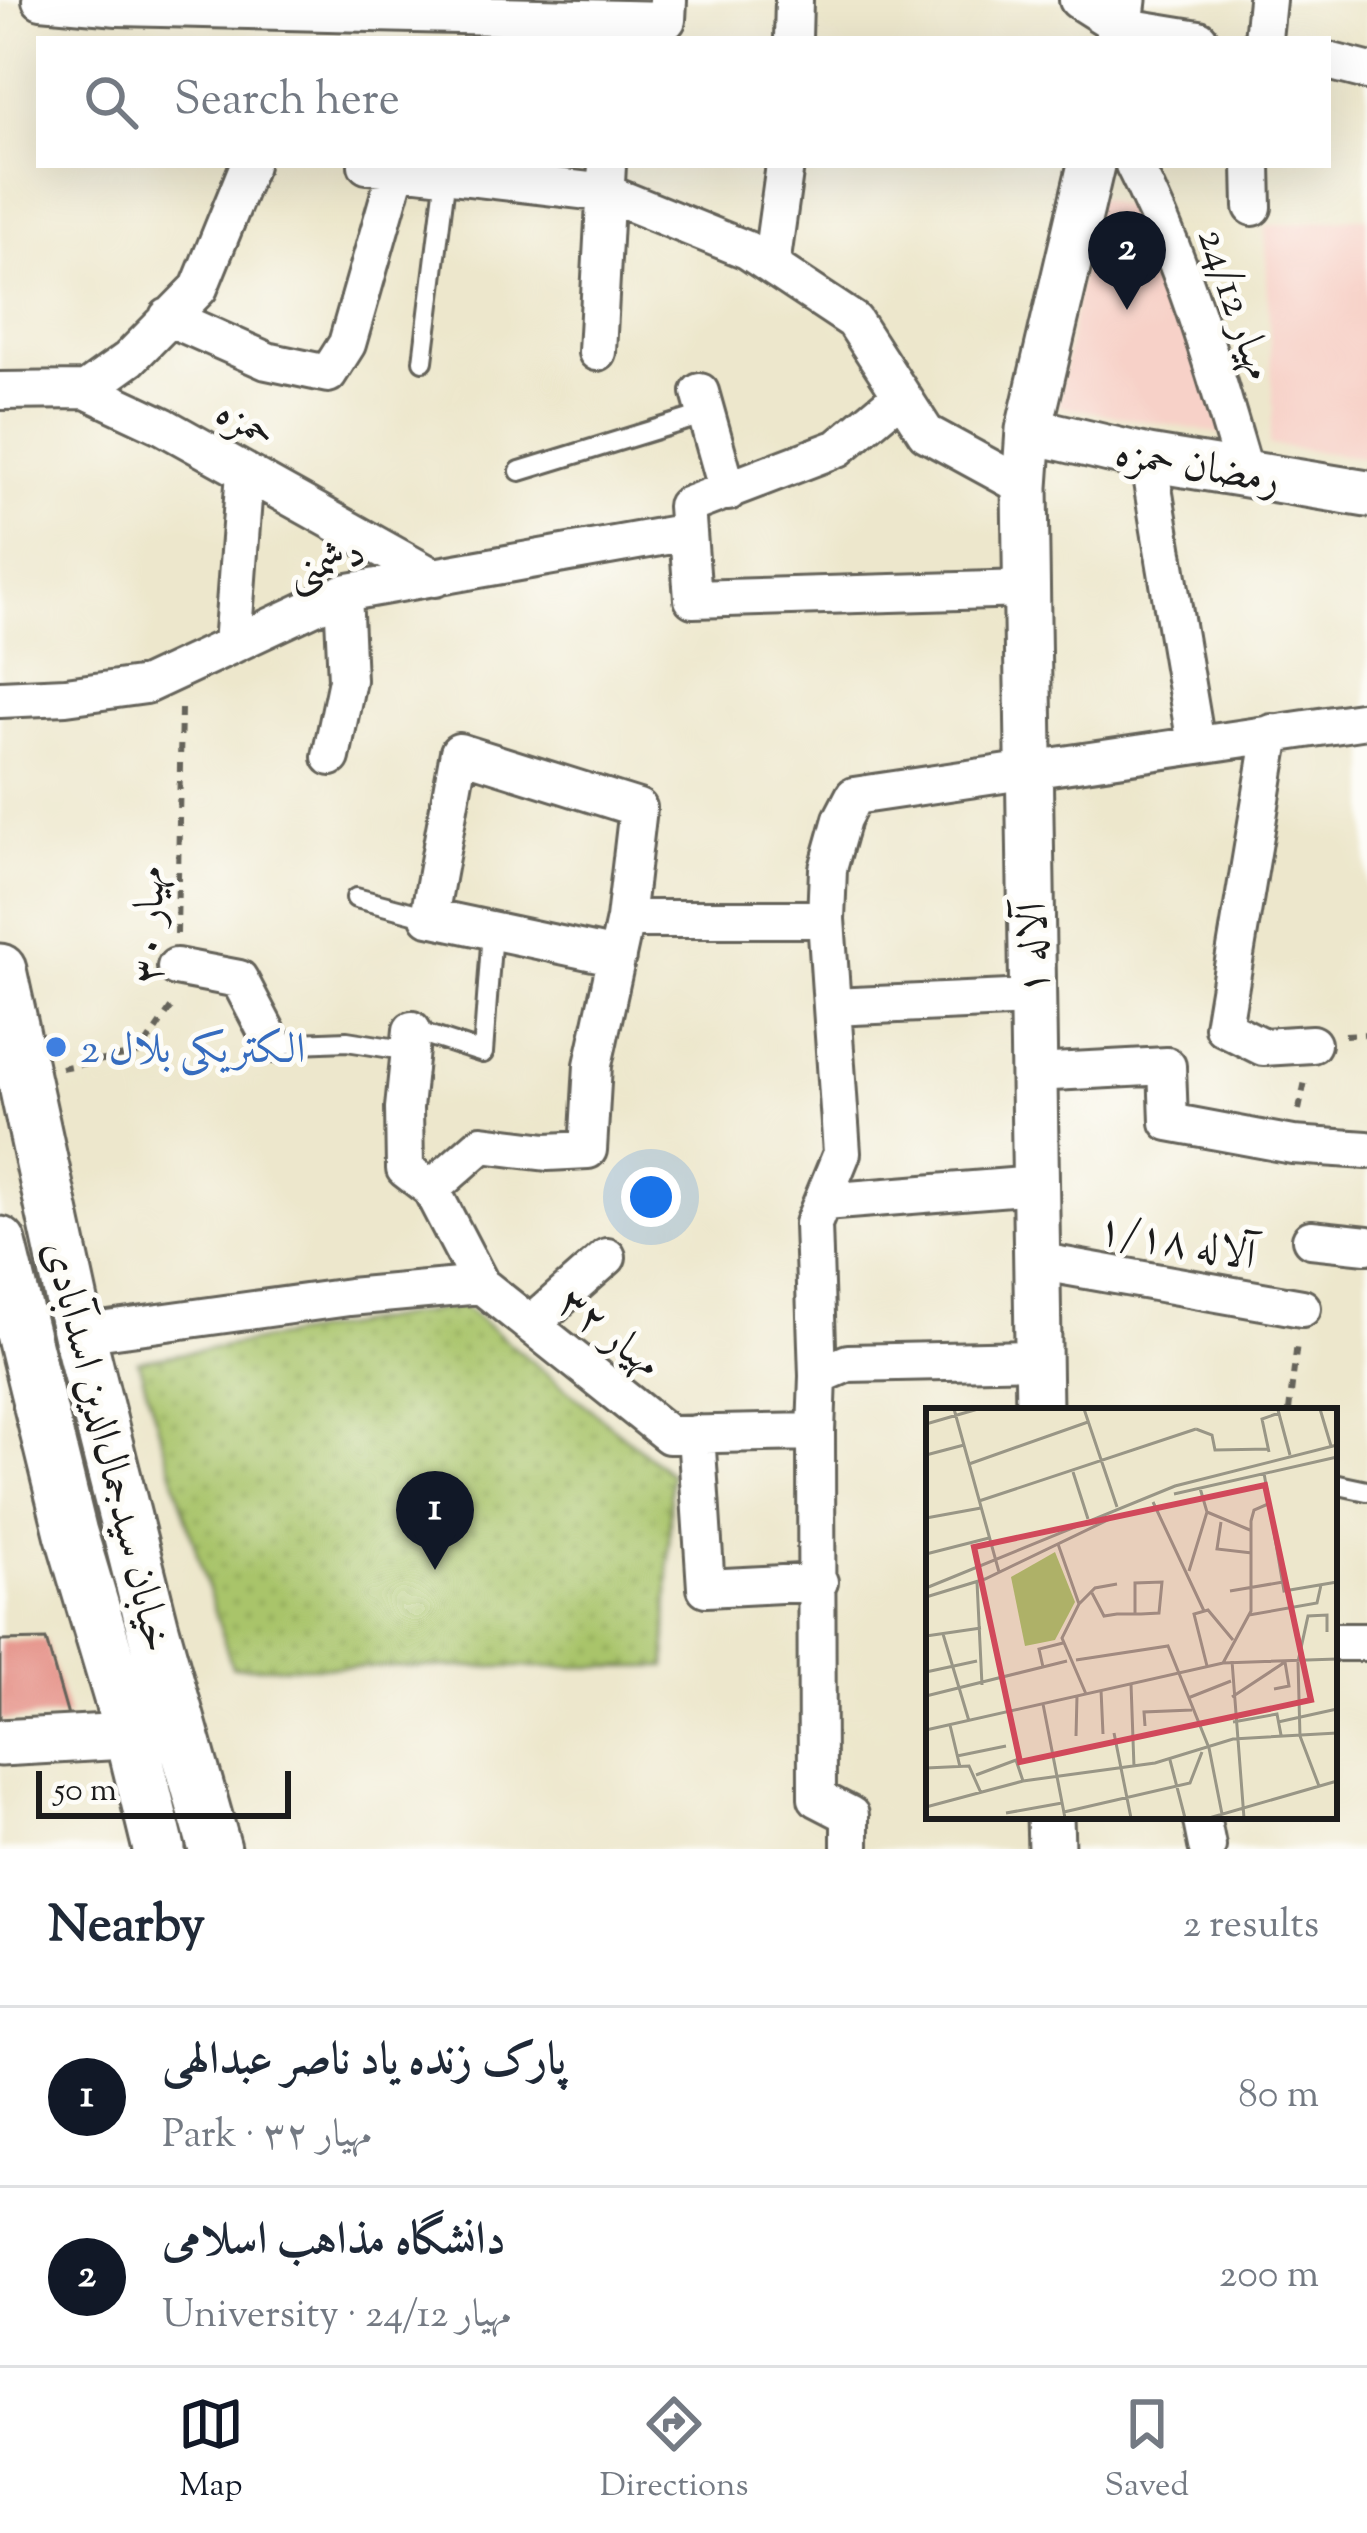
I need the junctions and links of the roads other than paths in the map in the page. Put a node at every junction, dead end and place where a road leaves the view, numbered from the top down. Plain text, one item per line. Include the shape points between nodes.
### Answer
1 (41, 0) edge
2 (794, 0) edge
3 (1078, 0) edge
4 (1267, 0) edge
5 (668, 10) edge
6 (1120, 22) edge
7 (117, 23) edge
8 (614, 29) edge
9 (793, 36) edge
10 (1185, 36) edge
11 (1263, 36) edge
12 (1331, 62) edge
13 (1367, 70) edge
14 (248, 168) edge
15 (382, 168) edge
16 (391, 168) edge
17 (785, 168) edge
18 (1090, 168) edge
19 (1136, 168) edge
20 (1252, 168) edge
21 (446, 174) junction
22 (606, 179) edge
23 (1253, 207) dead end
24 (771, 266) junction
25 (168, 317) junction
26 (597, 352) dead end
27 (423, 361) dead end
28 (86, 390) junction
29 (0, 391) edge
30 (902, 395) junction
31 (703, 404) joint
32 (1029, 430) junction
33 (1148, 458) junction
34 (520, 471) dead end
35 (245, 472) junction
36 (1245, 474) junction
37 (1025, 487) junction
38 (728, 492) junction
39 (1367, 494) edge
40 (688, 532) junction
41 (435, 578) junction
42 (1026, 589) junction
43 (343, 593) junction
44 (232, 644) junction
45 (0, 698) edge
46 (1367, 720) edge
47 (1272, 733) junction
48 (1196, 744) junction
49 (331, 757) dead end
50 (1028, 773) junction
51 (356, 898) dead end
52 (429, 917) junction
53 (625, 919) junction
54 (826, 919) junction
55 (492, 931) junction
56 (617, 957) junction
57 (176, 968) road end
58 (0, 970) edge
59 (1033, 998) junction
60 (832, 1007) junction
61 (411, 1040) junction
62 (272, 1044) joint
63 (1312, 1044) road end
64 (1034, 1072) junction
65 (1367, 1150) edge
66 (1035, 1185) junction
67 (431, 1189) junction
68 (824, 1202) junction
69 (1311, 1239) dead end
70 (0, 1244) edge
71 (1367, 1245) edge
72 (607, 1257) dead end
73 (1036, 1261) junction
74 (481, 1286) junction
75 (1302, 1308) road end
76 (531, 1324) junction
77 (79, 1334) junction
78 (1037, 1359) junction
79 (818, 1376) junction
80 (1039, 1408) edge
81 (816, 1432) junction
82 (696, 1434) junction
83 (1337, 1485) edge
84 (1367, 1490) edge
85 (819, 1582) junction
86 (183, 1732) junction
87 (131, 1736) junction
88 (0, 1743) edge
89 (1050, 1819) edge
90 (159, 1849) edge
91 (215, 1849) edge
92 (850, 1849) edge
93 (1051, 1849) edge

1 - 7 street
2 - 9 street
3 - 6 street
4 - 11 street
5 - 8 street
6 - 10 street
7 - 8 street
12 - 13 street
14 - 25 street via 200,288
15 - 25 street via 347,344 328,374 267,361
16 - 21 street
17 - 24 street
18 - 32 street, آلاله ۱
19 - 36 street, مهیار 24/12 via 1166,228
20 - 23 street
21 - 22 street
21 - 27 lane
22 - 24 street
22 - 26 street
24 - 30 street via 854,321
25 - 28 street
28 - 29 street, حمزه
28 - 35 street, حمزه
30 - 37 street via 926,433
30 - 38 street via 838,448
31 - 34 lane
31 - 38 street
32 - 33 street, رمضان حمزه
32 - 37 street, آلاله ۱
33 - 36 street, رمضان حمزه
33 - 48 street
35 - 41 street, حمزه
35 - 44 street
36 - 39 street, رمضان حمزه
37 - 42 street, آلاله ۱
38 - 40 street via 686,506
40 - 41 street, دشمنی
40 - 42 street via 693,599
41 - 43 street, دشمنی
42 - 50 street, آلاله ۱
43 - 44 street, دشمنی
43 - 49 street via 347,680
44 - 45 street, دشمنی via 146,685
46 - 47 street
47 - 48 street
47 - 63 street via 1223,1028 1263,1047
48 - 50 street
50 - 54 street via 854,796 828,869
50 - 59 street, آلاله ۱
51 - 52 lane
52 - 53 street via 459,752 638,808
52 - 55 street
53 - 54 street
53 - 56 street
54 - 60 street
55 - 56 street
55 - 61 lane via 483,1053
56 - 67 street via 593,1065 588,1150 482,1144
57 - 62 street via 239,979
58 - 77 main road, خیابان سیدجمال‌الدین اسدآبادی
59 - 60 street
59 - 64 street, آلاله ۱
60 - 68 street via 842,1153
61 - 62 lane
61 - 67 street via 405,1169
64 - 65 street via 1167,1066 1169,1122
64 - 66 street, آلاله ۱
66 - 68 street
66 - 73 street, آلاله ۱
67 - 74 street
68 - 79 street via 813,1224
69 - 71 street
70 - 87 main road, خیابان سیدجمال‌الدین اسدآبادی
72 - 76 street
73 - 75 street, آلاله ۱/۱۸
73 - 78 street, آلاله ۱
74 - 76 street, مهیار ۳۲
74 - 77 street
76 - 82 street, مهیار ۳۲ via 669,1435
77 - 86 main road, خیابان سیدجمال‌الدین اسدآبادی
78 - 79 street via 848,1363
78 - 80 street, آلاله ۱
79 - 81 street
81 - 82 street, مهیار ۳۲
81 - 85 street
82 - 85 street via 706,1588
83 - 84 lane
85 - 92 street via 817,1798 850,1815
86 - 87 street
86 - 91 main road, خیابان سیدجمال‌الدین اسدآبادی
87 - 88 street
87 - 90 main road, خیابان سیدجمال‌الدین اسدآبادی
89 - 93 street

